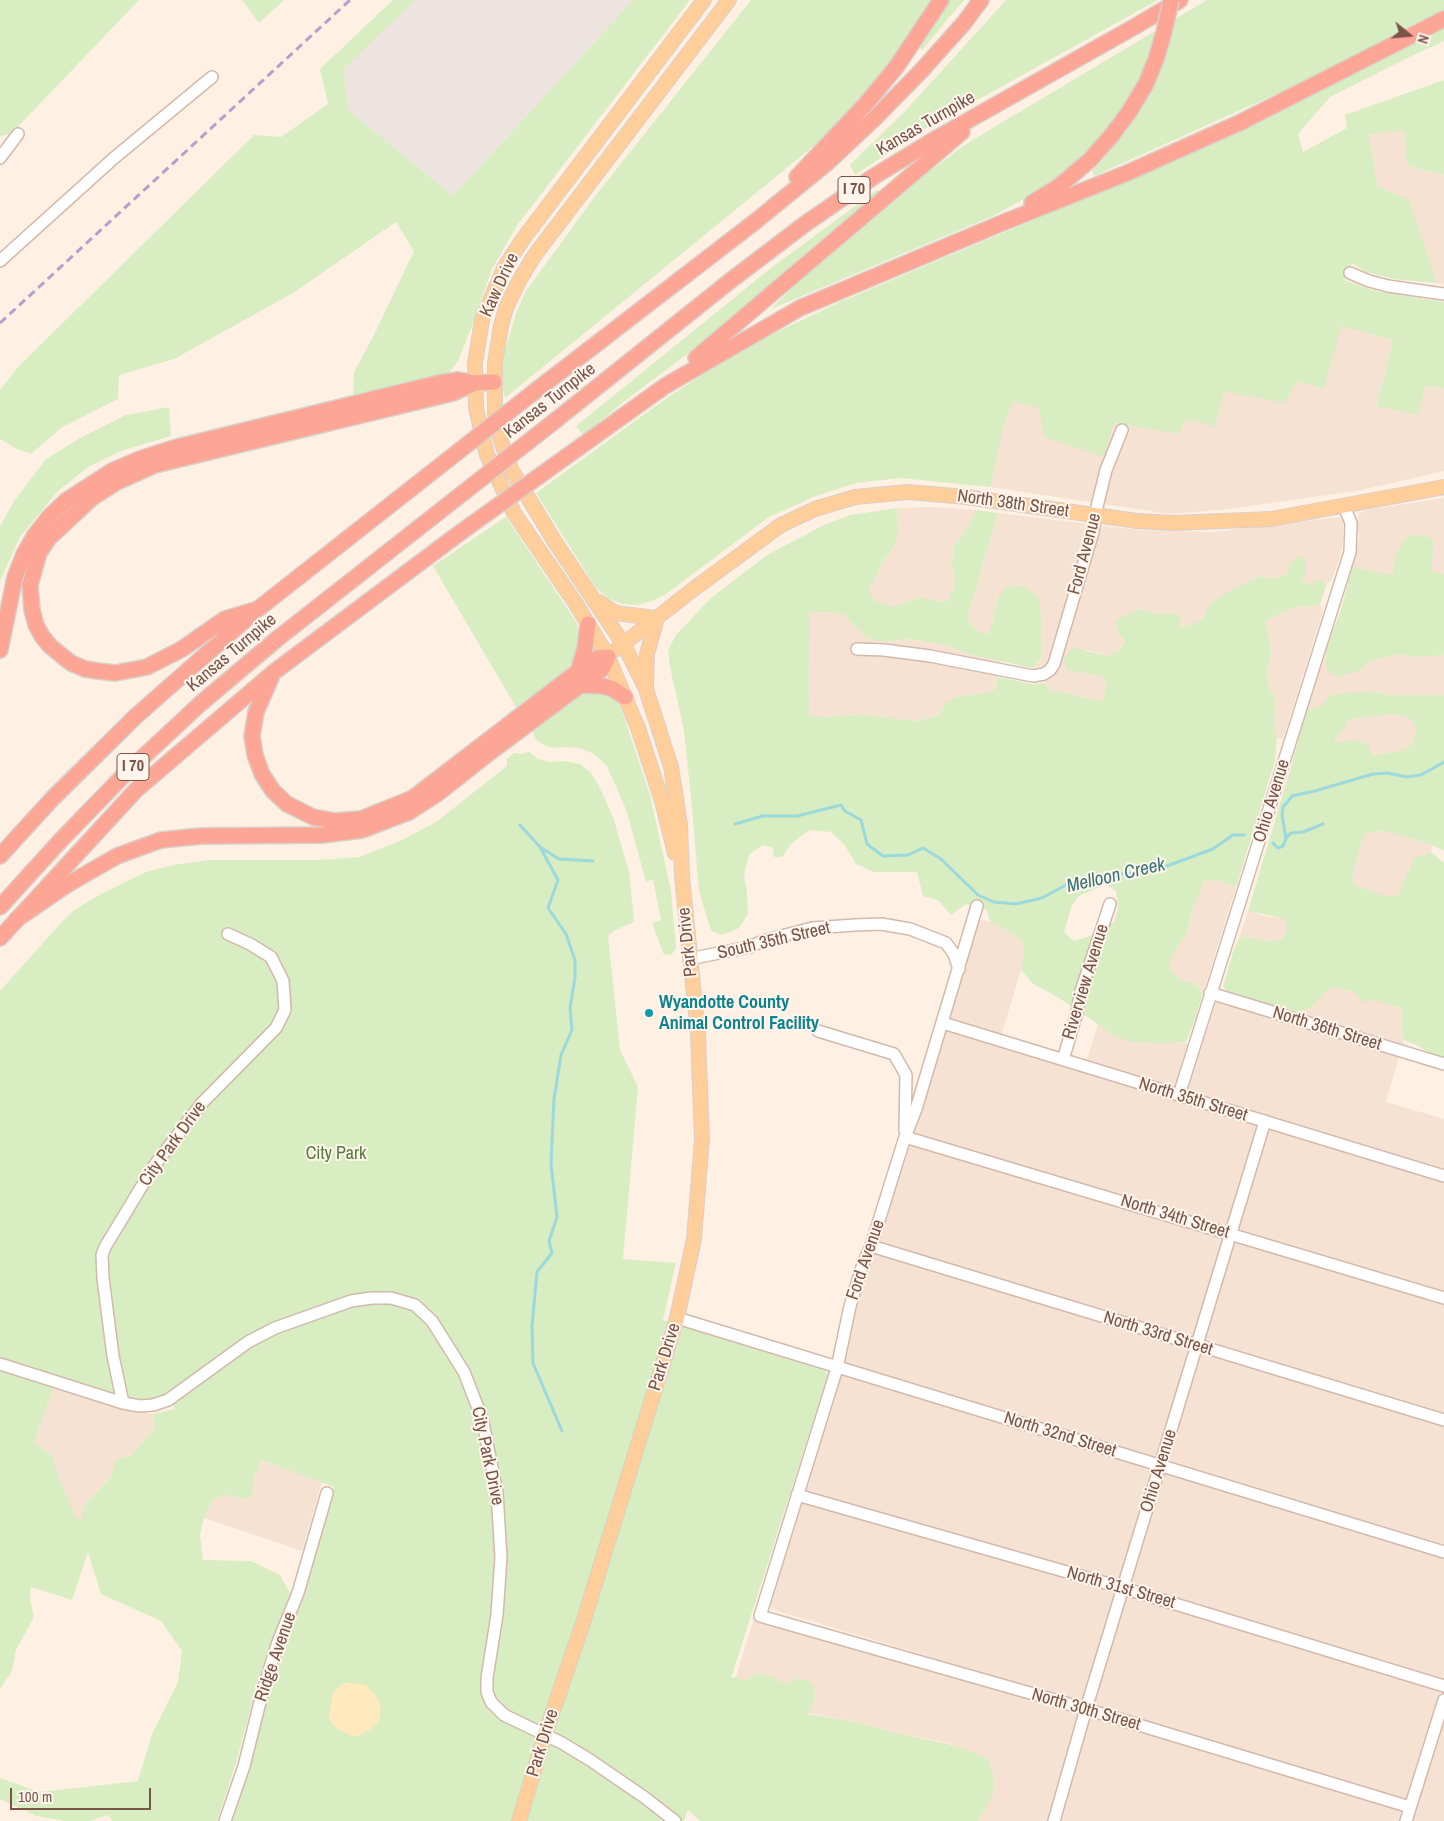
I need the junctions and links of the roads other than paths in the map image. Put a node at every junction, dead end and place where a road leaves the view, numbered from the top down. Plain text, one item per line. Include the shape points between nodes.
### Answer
1 (704, 0) edge
2 (730, 0) edge
3 (941, 0) edge
4 (981, 0) edge
5 (992, 0) edge
6 (1171, 0) edge
7 (1180, 0) edge
8 (1444, 19) edge
9 (964, 23) junction
10 (212, 77) dead end
11 (995, 105) junction
12 (18, 134) dead end
13 (0, 158) edge
14 (756, 221) junction
15 (1002, 223) junction
16 (0, 261) edge
17 (1350, 273) dead end
18 (1444, 294) edge
19 (494, 382) junction
20 (475, 383) junction
21 (665, 386) junction
22 (1122, 430) dead end
23 (228, 441) junction
24 (1444, 488) edge
25 (1344, 506) junction
26 (1095, 515) junction
27 (594, 599) junction
28 (258, 609) junction
29 (657, 618) junction
30 (588, 624) junction
31 (624, 644) junction
32 (0, 650) edge
33 (857, 650) dead end
34 (608, 657) junction
35 (274, 672) junction
36 (579, 678) junction
37 (646, 689) junction
38 (625, 697) junction
39 (487, 748) junction
40 (0, 856) edge
41 (682, 876) junction
42 (1110, 904) dead end
43 (977, 906) dead end
44 (0, 907) edge
45 (17, 919) junction
46 (228, 934) dead end
47 (0, 938) edge
48 (689, 959) junction
49 (959, 969) junction
50 (1210, 993) junction
51 (943, 1023) junction
52 (818, 1031) dead end
53 (1063, 1060) junction
54 (1444, 1064) edge
55 (1179, 1095) junction
56 (1265, 1122) junction
57 (905, 1136) junction
58 (1444, 1176) edge
59 (1231, 1234) junction
60 (872, 1246) junction
61 (1444, 1298) edge
62 (677, 1318) junction
63 (1196, 1346) junction
64 (0, 1364) edge
65 (836, 1368) junction
66 (123, 1402) junction
67 (1444, 1420) edge
68 (1160, 1465) junction
69 (327, 1493) dead end
70 (797, 1494) junction
71 (1444, 1552) edge
72 (1123, 1588) junction
73 (760, 1616) joint
74 (1444, 1686) edge
75 (1444, 1700) edge
76 (1086, 1709) junction
77 (1440, 1730) edge
78 (545, 1734) junction
79 (1410, 1807) junction
80 (224, 1821) edge
81 (519, 1821) edge
82 (675, 1821) edge
83 (1054, 1821) edge
84 (1406, 1821) edge

1 - 20 main road, Kaw Drive via 504,268 482,320
2 - 19 main road, Kaw Drive via 534,256 506,308 497,344
3 - 14 highway via 897,66 865,105
4 - 9 highway, Kansas Turnpike / I 70
5 - 9 highway
6 - 15 highway, bridge via 1146,84 1112,136 1058,187
7 - 11 highway, Kansas Turnpike / I 70
8 - 15 highway via 1239,123
9 - 14 highway, Kansas Turnpike / I 70 via 875,118 827,163
10 - 16 street via 114,158
11 - 21 highway
11 - 44 highway, Kansas Turnpike / I 70, bridge via 881,172 805,224 277,640 200,704 125,774
12 - 13 street
14 - 28 highway, Kansas Turnpike / I 70, bridge
15 - 21 highway via 800,308
17 - 18 street via 1388,286
19 - 20 highway
19 - 27 main road, Kaw Drive via 495,414 512,471
20 - 23 highway via 458,380 441,389
20 - 30 main road, Kaw Drive via 480,432 497,479 514,513
21 - 35 highway, bridge
22 - 26 street, Ford Avenue via 1106,470
23 - 28 highway via 155,465 117,482 72,515 39,553 30,585 32,610 42,636 71,663 85,669 115,673 146,667 182,649 225,619
23 - 32 highway via 177,447 140,459 112,471 67,500 50,516 24,554 14,577
24 - 25 main road, North 38th Street
25 - 26 main road, North 38th Street via 1271,519 1200,522
25 - 50 street, Ohio Avenue via 1351,523 1350,552
26 - 29 main road, North 38th Street via 908,492 855,497 781,525
26 - 33 street, Ford Avenue via 1093,532 1054,664 1044,674 1033,676 884,650
27 - 29 main road via 614,612
27 - 31 main road, Kaw Drive
28 - 40 highway, Kansas Turnpike / I 70 via 135,717
29 - 31 main road, North 38th Street
29 - 37 main road via 648,654
30 - 34 main road, Kaw Drive
30 - 36 highway
31 - 34 main road, North 38th Street
31 - 37 main road, Park Drive
34 - 36 highway via 602,669
34 - 38 main road, Park Drive
35 - 39 highway via 256,712 252,736 255,755 273,791 287,804 313,817 335,821 361,819 383,811 413,798
35 - 45 highway via 136,790
36 - 38 highway via 613,689
36 - 39 highway
37 - 41 main road, Park Drive via 672,775 680,824
38 - 41 main road, Park Drive via 662,801
39 - 45 highway via 437,794 409,812 362,830 322,835 202,836 161,840 117,856
41 - 48 main road, Park Drive
42 - 53 street, Riverview Avenue via 1081,990
43 - 49 street, Ford Avenue
45 - 47 highway
46 - 66 street, City Park Drive via 271,957 283,981 286,1010 276,1028 201,1104 154,1166 102,1254 113,1356
48 - 49 street, South 35th Street via 749,947 812,928 882,924 910,929 946,943
48 - 62 main road, Park Drive via 698,1034 702,1139 694,1239
49 - 51 street, Ford Avenue
50 - 54 street, North 36th Street
50 - 55 street, Ohio Avenue
51 - 53 street, North 35th Street
51 - 57 street, Ford Avenue
52 - 57 street via 894,1054 906,1075
53 - 55 street, North 35th Street
55 - 56 street, North 35th Street
56 - 58 street, North 35th Street
56 - 59 street, Ohio Avenue
57 - 59 street, North 34th Street
57 - 60 street, Ford Avenue
59 - 61 street, North 34th Street
59 - 63 street, Ohio Avenue
60 - 63 street, North 33rd Street
60 - 65 street, Ford Avenue via 850,1306
62 - 65 street, North 32nd Street
62 - 78 main road, Park Drive via 582,1626
63 - 67 street, North 33rd Street
63 - 68 street, Ohio Avenue
64 - 66 street, City Park Drive
65 - 68 street, North 32nd Street
65 - 70 street, Ford Avenue
66 - 78 street, City Park Drive via 140,1406 168,1400 248,1342 336,1305 372,1298 392,1298 415,1305 432,1321 464,1372 482,1418 497,1492 501,1557 497,1615 487,1678 491,1702 504,1715
68 - 71 street, North 32nd Street
68 - 72 street, Ohio Avenue
69 - 80 street, Ridge Avenue via 298,1593 263,1690 244,1766
70 - 72 street, North 31st Street
70 - 73 street, Ford Avenue
72 - 74 street, North 31st Street
72 - 76 street, Ohio Avenue
73 - 76 street, North 30th Street
75 - 77 street
76 - 79 street, North 30th Street
76 - 83 street, Ohio Avenue
77 - 79 street
78 - 81 main road, Park Drive
78 - 82 street, City Park Drive via 590,1760
79 - 84 street

